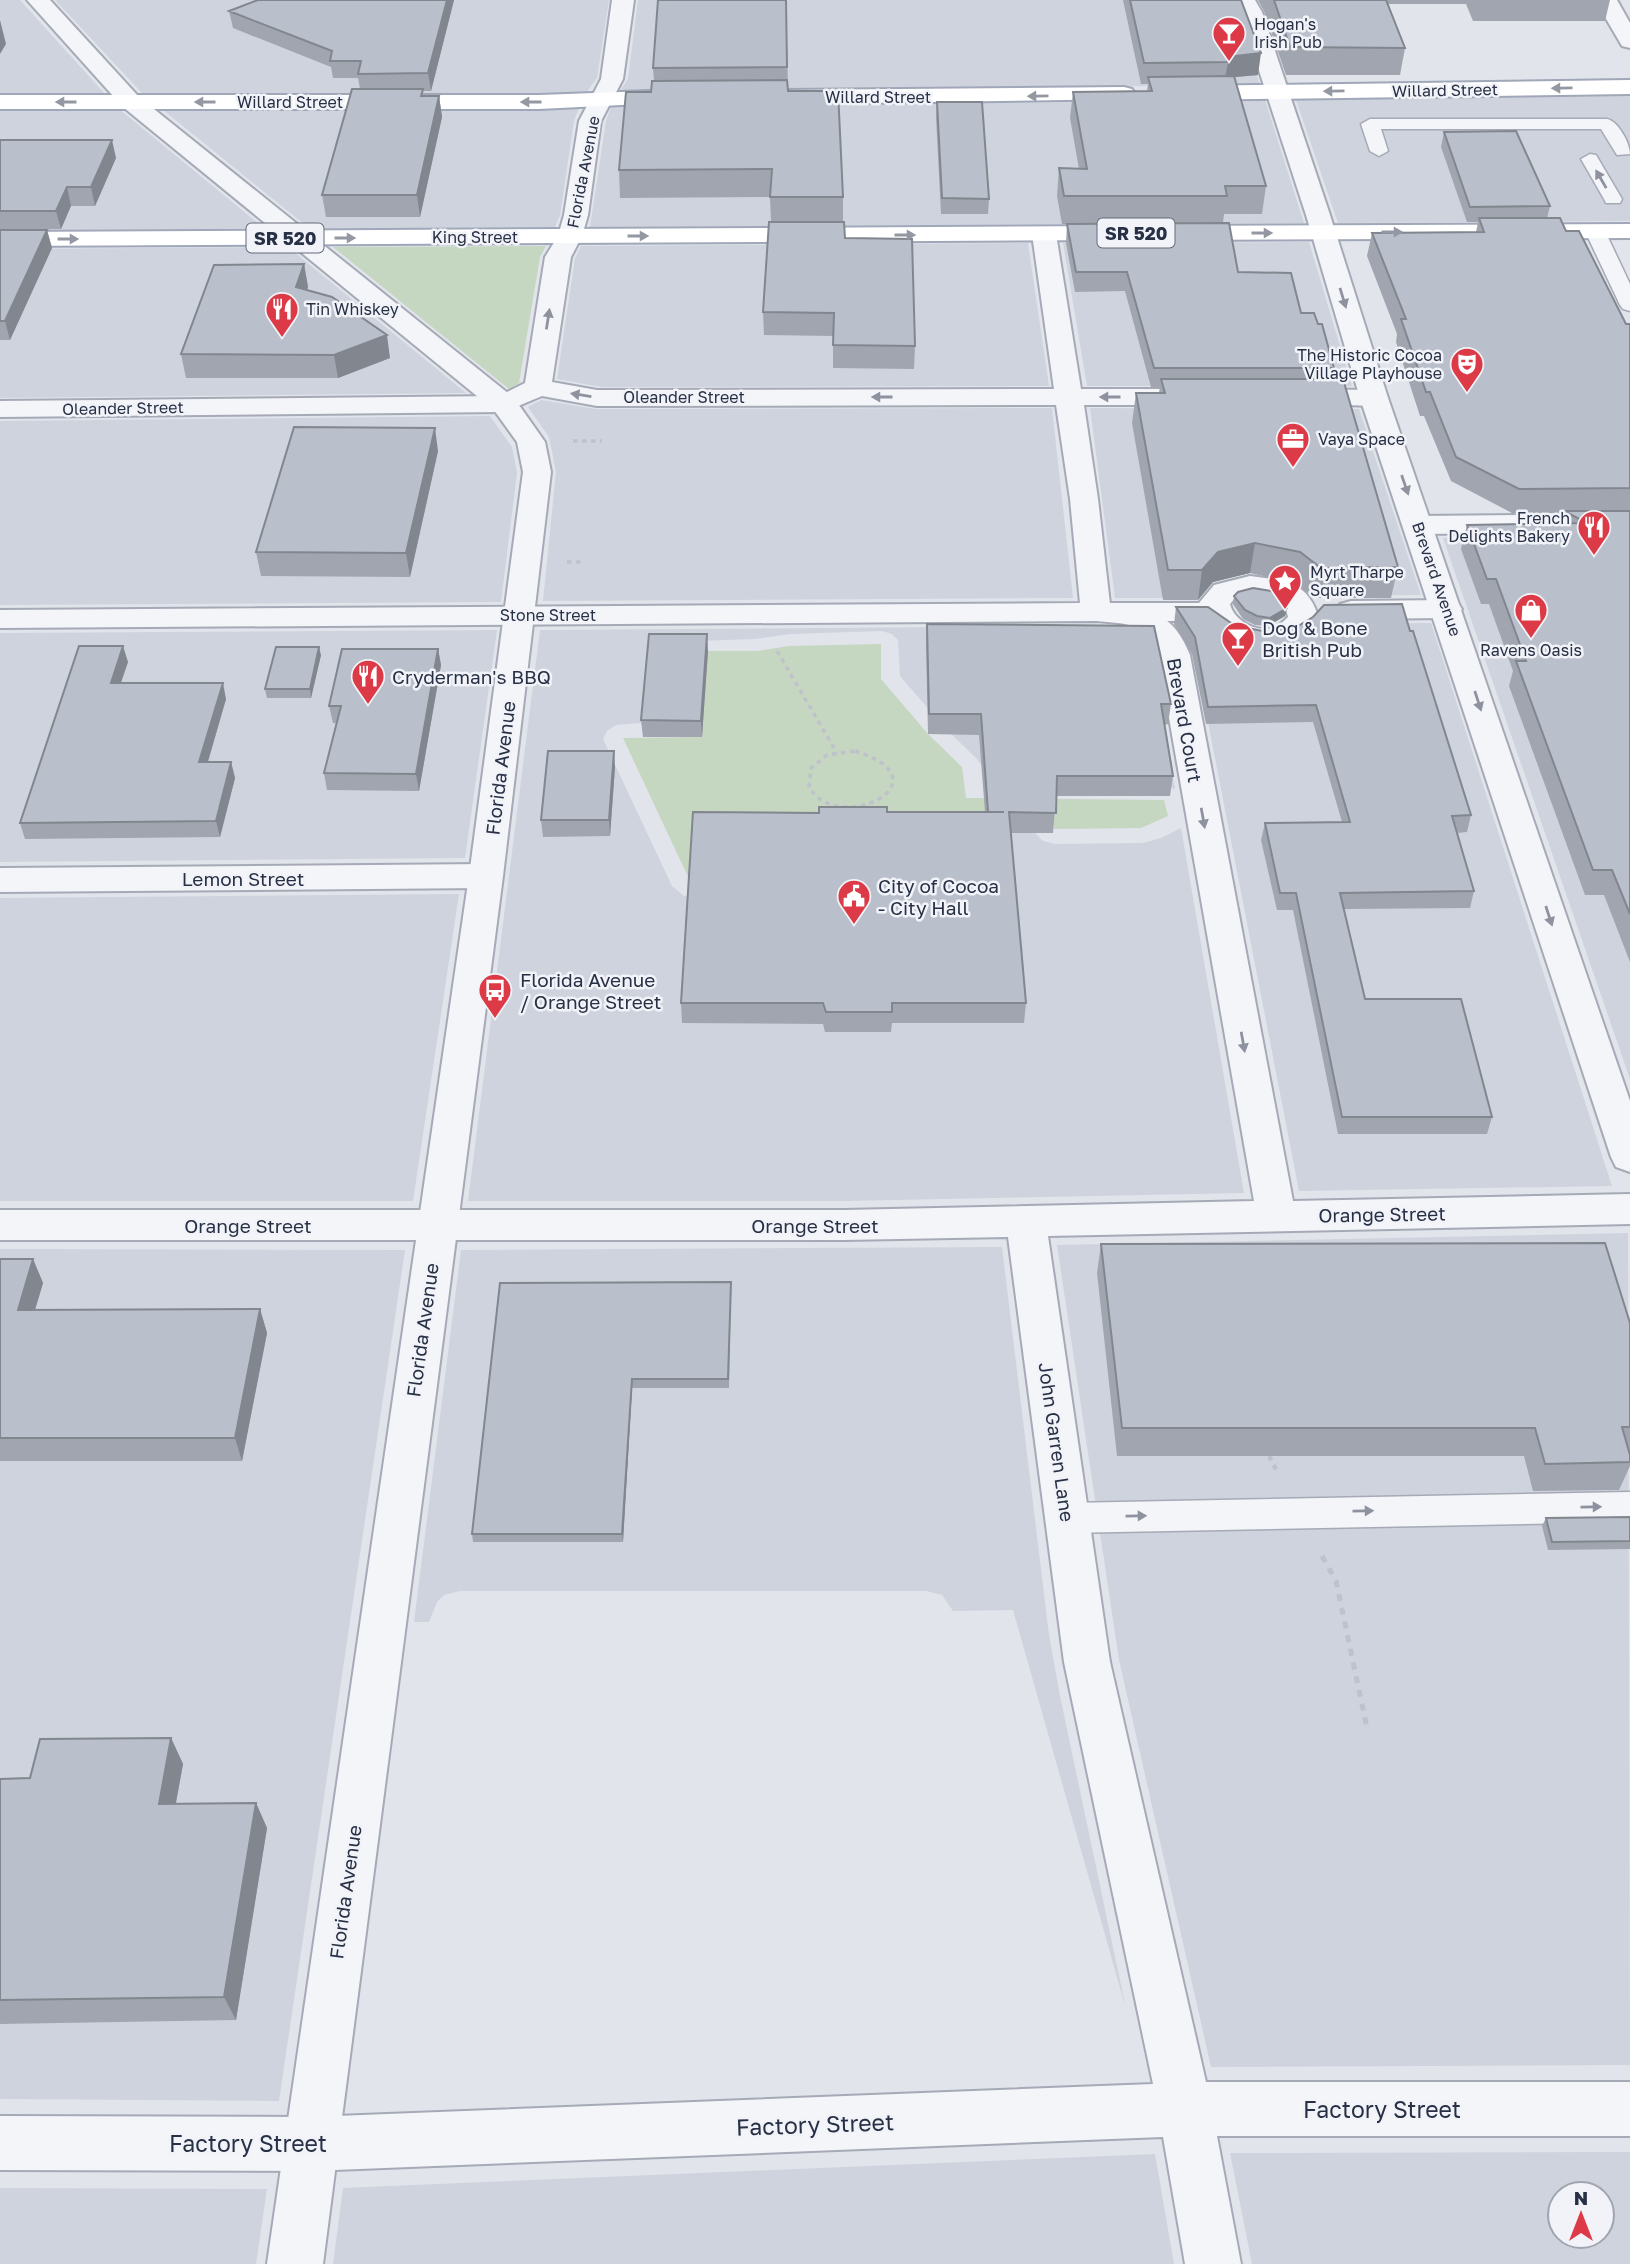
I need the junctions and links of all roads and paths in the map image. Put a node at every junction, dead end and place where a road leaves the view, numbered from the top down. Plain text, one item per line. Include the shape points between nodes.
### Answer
1 (38, 0) edge
2 (623, 0) edge
3 (1244, 0) edge
4 (1606, 0) edge
5 (1630, 40) edge
6 (1630, 87) edge
7 (1278, 92) junction
8 (1145, 94) edge
9 (1172, 94) edge
10 (698, 97) edge
11 (768, 97) edge
12 (599, 100) junction
13 (0, 102) edge
14 (131, 102) junction
15 (1570, 124) junction
16 (1379, 151) dead end
17 (1623, 151) dead end
18 (1613, 199) dead end
19 (1595, 231) junction
20 (1630, 231) edge
21 (1323, 232) junction
22 (1044, 234) junction
23 (570, 236) junction
24 (299, 238) junction
25 (0, 239) edge
26 (1630, 305) edge
27 (538, 387) junction
28 (1069, 397) junction
29 (1218, 397) edge
30 (1272, 397) edge
31 (1374, 398) junction
32 (504, 404) junction
33 (0, 409) edge
34 (562, 441) dead end
35 (601, 441) dead end
36 (1551, 524) edge
37 (1419, 525) junction
38 (1447, 609) junction
39 (1303, 610) junction
40 (1096, 612) junction
41 (1215, 612) junction
42 (520, 616) junction
43 (0, 619) edge
44 (772, 642) dead end
45 (836, 752) junction
46 (848, 807) junction
47 (849, 817) edge
48 (486, 876) junction
49 (0, 880) edge
50 (1630, 1157) edge
51 (1630, 1209) edge
52 (1276, 1216) junction
53 (1026, 1222) junction
54 (0, 1225) edge
55 (437, 1225) junction
56 (1269, 1456) edge
57 (1630, 1507) edge
58 (1299, 1513) junction
59 (1068, 1518) junction
60 (1367, 1728) dead end
61 (1185, 2109) junction
62 (1630, 2109) edge
63 (0, 2143) edge
64 (310, 2144) junction
65 (295, 2264) edge
66 (1213, 2264) edge

1 - 14 street, Florida Avenue
2 - 12 street, Florida Avenue via 612,79
3 - 7 street, Brevard Avenue
4 - 5 street
6 -> 7 main road, Willard Street
7 - 9 main road, Willard Street
7 - 21 street, Brevard Avenue
8 -> 11 main road, Willard Street
10 - 12 main road, Willard Street
12 -> 14 main road, Willard Street
12 - 23 street, Florida Avenue via 590,121
14 -> 13 main road, Willard Street
14 - 24 street, Florida Avenue
15 - 16 lane via 1370,124
15 - 17 lane via 1607,124
18 -> 15 lane
19 - 20 main road, SR 520
21 -> 19 main road, SR 520
19 - 26 lane
22 -> 21 main road, SR 520
21 -> 31 street, Brevard Avenue
23 -> 22 main road, King Street / SR 520
22 - 28 street
24 -> 23 main road, King Street / SR 520
27 -> 23 street, Florida Avenue via 558,257
25 -> 24 main road, King Street / SR 520
24 - 32 street, Florida Avenue
28 -> 27 street, Oleander Street via 597,398
27 - 32 street, Oleander Street
29 -> 28 street, Oleander Street
28 - 40 street
30 - 31 street
31 -> 37 street, Brevard Avenue
32 - 33 street, Oleander Street
32 - 42 street, Florida Avenue via 531,442 537,472
34 - 35 path
36 - 37 street
37 - 38 street, Brevard Avenue
38 - 39 street
38 -> 50 street, Brevard Avenue
39 - 41 street via 1298,627 1260,637 1231,629
39 - 41 street via 1299,601 1278,589 1250,585 1225,591 1214,605
40 - 41 street
40 - 42 street, Stone Street
40 -> 52 street, Brevard Court via 1155,623 1170,638
42 - 43 street, Stone Street
42 - 48 street, Florida Avenue
44 - 45 path
45 - 46 path via 809,769 807,786 822,801
45 - 46 path via 870,754 891,767 895,777 887,795 877,803
46 - 47 path
48 - 49 street, Lemon Street
48 - 55 street, Florida Avenue
51 - 52 street, Orange Street
52 - 53 street, Orange Street
53 - 55 street, Orange Street
53 - 59 street, John Garren Lane
54 - 55 street, Orange Street
55 - 64 street, Florida Avenue
56 - 58 path
58 -> 57 lane
59 -> 58 lane
58 - 60 path via 1336,1581
59 - 61 street, John Garren Lane via 1087,1662
61 - 62 street, Factory Street
61 - 64 street, Factory Street
61 - 66 street, John Garren Lane
63 - 64 street, Factory Street
64 - 65 street, Florida Avenue

